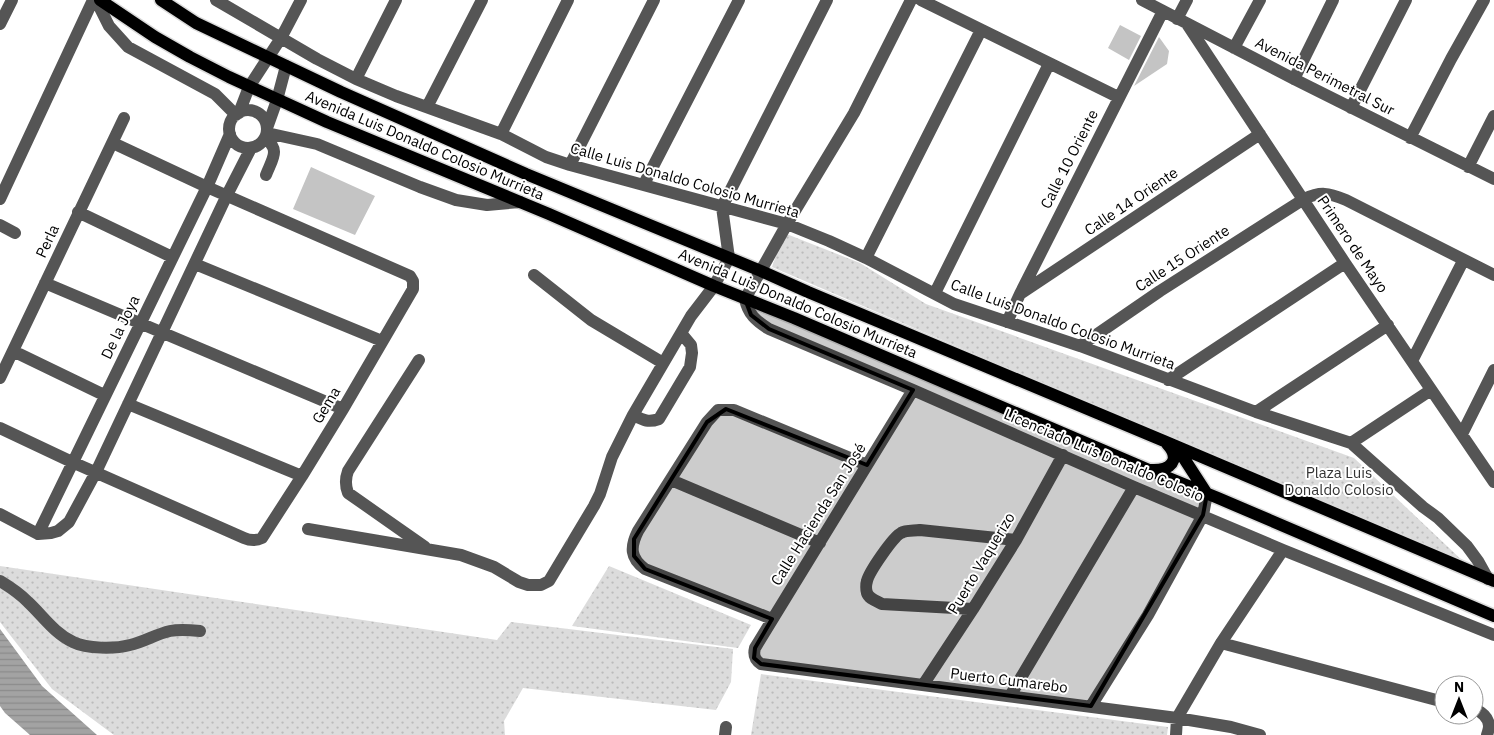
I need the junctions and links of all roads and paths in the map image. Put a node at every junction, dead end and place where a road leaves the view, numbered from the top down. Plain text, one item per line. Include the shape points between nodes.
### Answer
1 (12, 0) edge
2 (97, 0) edge
3 (160, 0) edge
4 (216, 0) edge
5 (301, 0) edge
6 (396, 0) edge
7 (482, 0) edge
8 (568, 0) edge
9 (654, 0) edge
10 (739, 0) edge
11 (827, 0) edge
12 (911, 0) edge
13 (920, 0) edge
14 (1142, 0) edge
15 (1187, 0) edge
16 (1260, 0) edge
17 (1333, 0) edge
18 (1406, 0) edge
19 (1485, 2) edge
20 (1162, 11) junction
21 (1182, 22) junction
22 (0, 24) edge
23 (981, 30) junction
24 (281, 38) junction
25 (1234, 48) junction
26 (268, 58) junction
27 (1049, 64) junction
28 (286, 66) junction
29 (356, 80) junction
30 (1294, 80) junction
31 (249, 87) junction
32 (1118, 97) junction
33 (277, 100) junction
34 (427, 107) junction
35 (1351, 108) junction
36 (238, 114) junction
37 (1494, 116) edge
38 (124, 118) dead end
39 (266, 133) junction
40 (230, 134) junction
41 (501, 134) junction
42 (1260, 134) junction
43 (1410, 138) junction
44 (112, 142) junction
45 (251, 148) junction
46 (570, 165) junction
47 (1468, 167) junction
48 (266, 175) dead end
49 (1494, 180) edge
50 (644, 184) junction
51 (207, 187) junction
52 (227, 195) junction
53 (0, 199) edge
54 (1304, 199) junction
55 (520, 202) junction
56 (722, 207) junction
57 (78, 212) junction
58 (786, 224) junction
59 (0, 225) edge
60 (15, 233) dead end
61 (172, 257) junction
62 (729, 258) junction
63 (866, 258) junction
64 (1464, 261) junction
65 (1345, 263) junction
66 (195, 264) junction
67 (761, 271) junction
68 (534, 275) dead end
69 (1494, 276) edge
70 (45, 283) junction
71 (714, 286) junction
72 (935, 292) junction
73 (1020, 294) junction
74 (745, 299) junction
75 (140, 322) junction
76 (1007, 322) junction
77 (1388, 325) junction
78 (162, 332) junction
79 (681, 333) junction
80 (382, 341) junction
81 (1080, 346) junction
82 (12, 351) junction
83 (419, 360) dead end
84 (1412, 361) junction
85 (663, 363) junction
86 (1494, 370) edge
87 (0, 378) edge
88 (1168, 380) junction
89 (913, 390) junction
90 (1431, 390) junction
91 (104, 395) junction
92 (128, 404) junction
93 (344, 408) junction
94 (1256, 412) junction
95 (633, 415) junction
96 (0, 428) edge
97 (1462, 434) junction
98 (1170, 443) junction
99 (1351, 443) junction
100 (1063, 455) junction
101 (72, 462) junction
102 (868, 464) junction
103 (1220, 464) junction
104 (1149, 470) junction
105 (96, 472) junction
106 (302, 476) junction
107 (671, 480) junction
108 (1494, 482) edge
109 (1134, 487) junction
110 (1202, 489) junction
111 (0, 514) edge
112 (1203, 516) junction
113 (308, 529) dead end
114 (38, 534) junction
115 (1016, 540) junction
116 (820, 543) junction
117 (429, 550) junction
118 (1283, 550) junction
119 (1491, 580) edge
120 (0, 581) edge
121 (973, 609) junction
122 (1494, 616) edge
123 (772, 619) junction
124 (200, 631) dead end
125 (1494, 635) edge
126 (1221, 643) junction
127 (754, 658) joint
128 (923, 685) junction
129 (1010, 696) junction
130 (1434, 699) edge
131 (1091, 706) junction
132 (1484, 716) edge
133 (1177, 718) junction
134 (1176, 735) edge
135 (1260, 735) edge
136 (1487, 735) edge

1 - 22 street
2 - 31 main road, Avenida Luis Donaldo Colosio Murrieta via 155,37
2 - 36 street via 108,26 128,47 216,94
2 - 53 street
3 - 26 main road, Avenida Luis Donaldo Colosio Murrieta via 196,24
4 - 24 street, Calle Luis Donaldo Colosio Murrieta
5 - 24 street, De la Joya
6 - 29 street
7 - 34 street
8 - 41 street
9 - 46 street
10 - 50 street
11 - 56 street
12 - 58 street via 854,113
13 - 23 street
14 - 20 street, Avenida Perimetral Sur
15 - 21 street
16 - 25 street
17 - 30 street
18 - 35 street
19 - 43 street
20 - 21 street, Avenida Perimetral Sur
20 - 32 street, Calle 10 Oriente
21 - 25 street, Avenida Perimetral Sur
21 - 42 street, Primero de Mayo
23 - 27 street
23 - 63 street
24 - 26 street, De la Joya
24 - 29 street, Calle Luis Donaldo Colosio Murrieta
25 - 30 street, Avenida Perimetral Sur
26 - 28 main road, Avenida Luis Donaldo Colosio Murrieta
26 - 31 street, De la Joya
27 - 32 street
27 - 72 street
28 - 33 street
28 - 62 main road, Avenida Luis Donaldo Colosio Murrieta via 526,174
29 - 34 street, Calle Luis Donaldo Colosio Murrieta
30 - 35 street, Avenida Perimetral Sur
31 - 33 main road, Avenida Luis Donaldo Colosio Murrieta
31 - 36 street, De la Joya
32 - 73 street, Calle 10 Oriente
33 - 39 street
33 - 55 main road, Avenida Luis Donaldo Colosio Murrieta
34 - 41 street, Calle Luis Donaldo Colosio Murrieta
35 - 43 street, Avenida Perimetral Sur
36 - 39 street via 256,112 264,118
36 - 40 street, De la Joya via 231,123
37 - 47 street
38 - 44 street, Perla
39 - 45 street
39 - 48 street via 274,147
39 - 55 street via 317,144 456,200 487,205
40 - 45 street via 238,145
40 - 51 street, De la Joya
41 - 46 street, Calle Luis Donaldo Colosio Murrieta via 546,157
42 - 54 street, Primero de Mayo
42 - 73 street, Calle 14 Oriente
43 - 47 street, Avenida Perimetral Sur
44 - 51 street
44 - 57 street, Perla
45 - 52 street
46 - 50 street, Calle Luis Donaldo Colosio Murrieta
47 - 49 street, Avenida Perimetral Sur
50 - 56 street, Calle Luis Donaldo Colosio Murrieta
51 - 52 street
51 - 61 street, De la Joya
52 - 66 street
52 - 80 street, Gema via 410,276 414,289
54 - 64 street via 1315,194 1331,194
54 - 65 street, Primero de Mayo
54 - 81 street, Calle 15 Oriente
55 - 71 main road, Avenida Luis Donaldo Colosio Murrieta
56 - 58 street, Calle Luis Donaldo Colosio Murrieta
56 - 62 street
57 - 61 street
57 - 70 street, Perla
58 - 63 street, Calle Luis Donaldo Colosio Murrieta
58 - 67 street
59 - 60 street
61 - 75 street, De la Joya
62 - 67 main road, Avenida Luis Donaldo Colosio Murrieta
62 - 71 street
63 - 72 street, Calle Luis Donaldo Colosio Murrieta
64 - 69 street
64 - 84 street
65 - 77 street, Primero de Mayo
65 - 88 street
66 - 78 street
66 - 80 street
67 - 74 street
67 - 98 main road, Avenida Luis Donaldo Colosio Murrieta
68 - 85 street via 591,320
70 - 75 street
70 - 82 street, Perla
71 - 74 main road, Avenida Luis Donaldo Colosio Murrieta
71 - 79 street
72 - 76 street, Calle Luis Donaldo Colosio Murrieta via 954,304
73 - 76 street, Calle 10 Oriente
74 - 89 street, Licenciado Luis Donaldo Colosio via 751,315 769,329
74 - 104 main road, Avenida Luis Donaldo Colosio Murrieta
75 - 78 street
75 - 91 street, De la Joya
76 - 81 street, Calle Luis Donaldo Colosio Murrieta
77 - 84 street, Primero de Mayo
77 - 94 street
78 - 92 street
78 - 93 street
79 - 85 street
79 - 95 street via 691,345 690,368 659,419 652,422
80 - 93 street, Gema
81 - 88 street, Calle Luis Donaldo Colosio Murrieta
82 - 87 street, Perla
82 - 91 street
83 - 117 street via 348,471 346,487 348,493
84 - 90 street, Primero de Mayo
85 - 95 street
86 - 97 street
88 - 94 street, Calle Luis Donaldo Colosio Murrieta
89 - 100 street, Licenciado Luis Donaldo Colosio
89 - 102 street, Calle Hacienda San José
90 - 97 street, Primero de Mayo
90 - 99 street
91 - 101 street, De la Joya
92 - 105 street
92 - 106 street
93 - 106 street, Gema
94 - 99 street, Calle Luis Donaldo Colosio Murrieta
95 - 117 street via 612,457 594,506 546,584 528,585 478,560
96 - 101 street
97 - 108 street, Primero de Mayo
98 - 103 main road, Avenida Luis Donaldo Colosio Murrieta
98 - 104 main road via 1173,462 1169,467
98 - 110 main road
99 - 119 street, Calle Luis Donaldo Colosio Murrieta via 1467,546
100 - 109 street, Licenciado Luis Donaldo Colosio
100 - 115 street, Puerto Vaquerizo
101 - 105 street
101 - 114 street, De la Joya
102 - 107 street via 726,409 718,410 707,422
102 - 116 street, Calle Hacienda San José
103 - 110 main road via 1204,468 1200,475
103 - 119 main road, Avenida Luis Donaldo Colosio Murrieta
104 - 110 main road, Avenida Luis Donaldo Colosio Murrieta
105 - 106 street, Gema via 250,540 262,538
105 - 114 street via 69,522 51,534
107 - 116 street
107 - 123 street via 634,539 632,548 638,564
109 - 112 street, Licenciado Luis Donaldo Colosio
109 - 129 street
110 - 112 street
110 - 122 main road, Avenida Luis Donaldo Colosio Murrieta
111 - 114 street
112 - 118 street, Licenciado Luis Donaldo Colosio
112 - 131 street
113 - 117 street
115 - 121 street, Puerto Vaquerizo
115 - 121 street via 920,530 900,533 866,582 867,594 882,604
116 - 123 street, Calle Hacienda San José
118 - 125 street, Licenciado Luis Donaldo Colosio
118 - 126 street
120 - 124 street via 21,595 60,634 84,646 121,647 170,631
121 - 128 street, Puerto Vaquerizo
123 - 127 street, Calle Hacienda San José via 755,648
126 - 130 street
126 - 133 street
127 - 128 street, Puerto Cumarebo via 762,664
128 - 129 street, Puerto Cumarebo
129 - 131 street, Puerto Cumarebo
131 - 133 street, Puerto Cumarebo
132 - 136 street via 1489,726
133 - 134 street
133 - 135 street, Puerto Cumarebo

